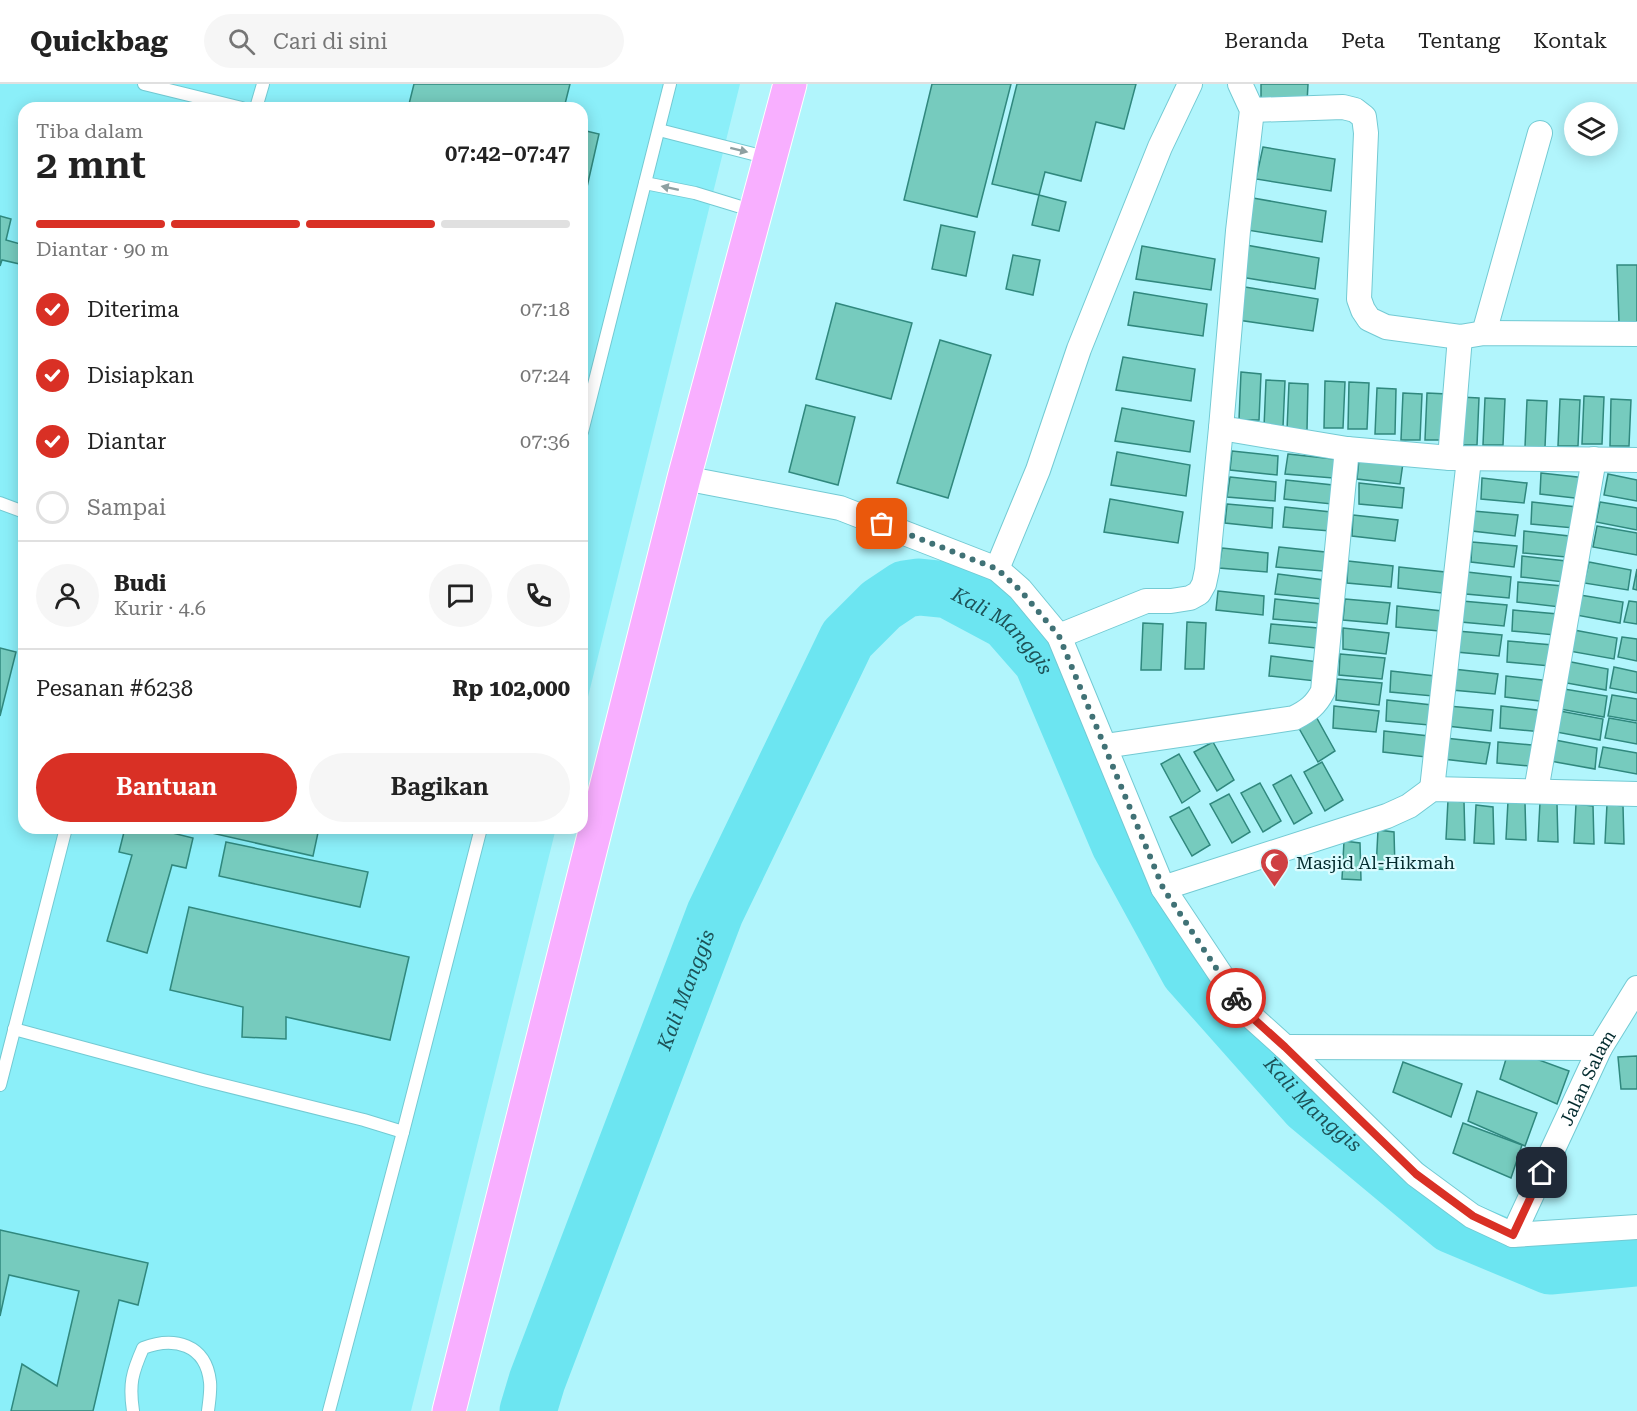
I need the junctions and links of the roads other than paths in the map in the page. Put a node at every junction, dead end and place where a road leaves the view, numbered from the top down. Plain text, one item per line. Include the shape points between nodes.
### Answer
1 (144, 84) edge
2 (263, 84) edge
3 (670, 84) edge
4 (790, 84) edge
5 (1190, 84) edge
6 (1240, 84) edge
7 (218, 102) edge
8 (258, 102) edge
9 (1252, 110) junction
10 (659, 130) junction
11 (1540, 133) dead end
12 (771, 158) junction
13 (645, 183) junction
14 (756, 212) junction
15 (1484, 333) junction
16 (1637, 333) edge
17 (1460, 337) junction
18 (588, 408) edge
19 (1221, 428) junction
20 (1347, 449) junction
21 (1459, 459) junction
22 (1594, 459) junction
23 (1637, 460) edge
24 (684, 478) junction
25 (0, 503) edge
26 (18, 510) edge
27 (997, 569) junction
28 (1059, 636) junction
29 (1105, 746) junction
30 (1432, 789) junction
31 (1536, 791) junction
32 (1637, 794) edge
33 (64, 834) edge
34 (479, 834) edge
35 (1163, 888) junction
36 (1637, 988) edge
37 (14, 1029) junction
38 (1285, 1047) junction
39 (1600, 1048) junction
40 (0, 1085) edge
41 (403, 1132) junction
42 (1637, 1227) edge
43 (1513, 1235) junction
44 (133, 1411) edge
45 (208, 1411) edge
46 (329, 1411) edge
47 (449, 1411) edge

1 - 7 lane
2 - 8 lane
3 - 10 lane
4 - 12 highway
5 - 27 street via 1160,147 1079,349 1038,470
6 - 9 street
9 - 17 street via 1344,107 1364,117 1359,299 1363,310 1369,319 1386,327
9 - 19 street
10 -> 12 lane
10 - 13 lane
11 - 15 street
12 - 14 highway
14 -> 13 lane
13 - 18 lane
14 - 24 highway
15 - 16 street
15 - 17 street
17 - 21 street
19 - 20 street
19 - 28 street via 1207,570 1199,592 1190,598 1146,601
20 - 21 street
20 - 29 street via 1323,691 1318,702 1294,718
21 - 22 street
21 - 30 street
22 - 23 street
22 - 31 street
24 - 27 street via 840,508
24 - 47 highway
25 - 26 lane
27 - 28 street
28 - 29 street
29 - 35 street
30 - 31 street
30 - 35 street via 1387,816
31 - 32 street
33 - 37 lane
34 - 41 lane
35 - 38 street via 1245,1011
36 - 39 street, Jalan Salam
37 - 40 lane
37 - 41 lane
38 - 39 street
38 - 43 street via 1416,1174 1473,1216
39 - 43 street, Jalan Salam
41 - 46 lane
42 - 43 street
44 - 45 lane via 130,1389 135,1366 142,1348 159,1342 181,1343 198,1353 210,1384

